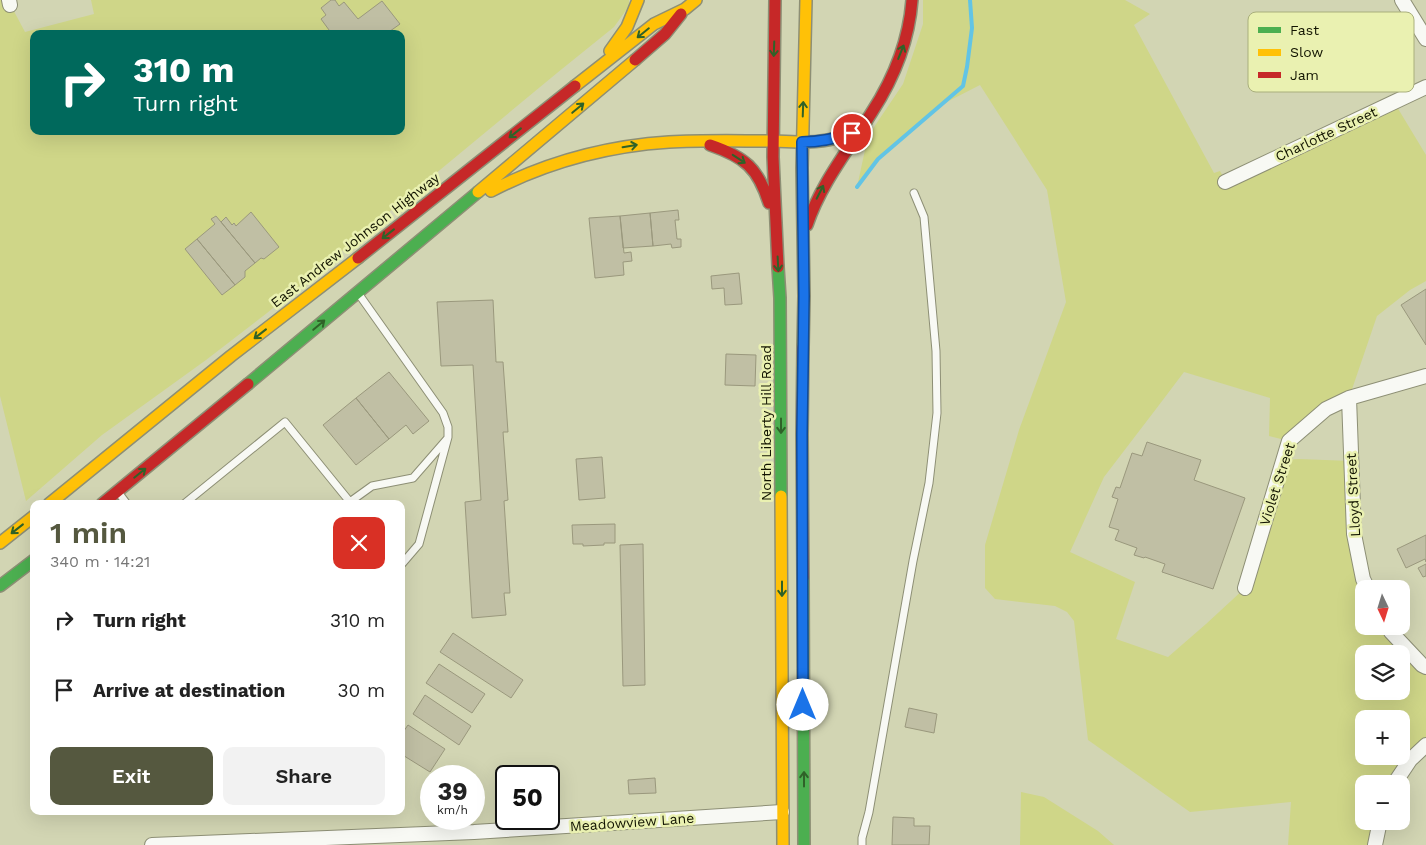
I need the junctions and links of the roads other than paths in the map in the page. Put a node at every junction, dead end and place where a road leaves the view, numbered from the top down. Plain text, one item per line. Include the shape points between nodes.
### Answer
1 (638, 0) edge
2 (696, 0) edge
3 (775, 0) edge
4 (806, 0) edge
5 (912, 0) edge
6 (1402, 0) edge
7 (685, 9) junction
8 (1409, 12) edge
9 (1414, 20) edge
10 (1426, 39) edge
11 (585, 79) junction
12 (1426, 87) edge
13 (866, 122) junction
14 (694, 141) junction
15 (773, 142) junction
16 (802, 142) junction
17 (1226, 182) dead end
18 (914, 193) dead end
19 (455, 212) junction
20 (776, 230) junction
21 (803, 238) junction
22 (349, 283) junction
23 (1426, 376) edge
24 (1350, 398) junction
25 (448, 437) junction
26 (115, 489) junction
27 (55, 500) edge
28 (105, 500) edge
29 (124, 500) edge
30 (189, 500) edge
31 (347, 500) edge
32 (353, 500) edge
33 (30, 519) edge
34 (0, 543) edge
35 (405, 560) edge
36 (30, 563) edge
37 (1364, 580) edge
38 (0, 586) edge
39 (1245, 588) dead end
40 (1394, 635) edge
41 (1426, 668) edge
42 (1426, 745) edge
43 (1400, 775) edge
44 (804, 811) junction
45 (782, 812) junction
46 (1378, 830) edge
47 (475, 838) edge
48 (152, 845) edge
49 (783, 845) edge
50 (804, 845) edge
51 (862, 845) edge
52 (1375, 845) edge

1 - 11 main road via 619,40
2 - 7 main road, East Andrew Johnson Highway
3 -> 15 main road, North Liberty Hill Road
16 -> 4 main road
13 -> 5 main road via 904,46
6 - 8 street
7 -> 11 main road, East Andrew Johnson Highway via 654,24
19 -> 7 main road, East Andrew Johnson Highway via 644,53
9 - 10 street
11 -> 22 main road, East Andrew Johnson Highway
12 - 17 street, Charlotte Street
13 - 16 main road via 852,133 833,140
21 -> 13 main road via 821,188
14 - 15 main road
19 -> 14 main road via 538,169 631,146
14 -> 20 main road via 727,150 756,171 762,180
15 - 16 main road
15 - 20 main road, North Liberty Hill Road
16 - 21 main road
18 - 51 lane via 924,217 936,351 937,413 929,482
19 - 22 main road, East Andrew Johnson Highway
20 -> 45 main road, North Liberty Hill Road via 781,393
44 -> 21 main road
22 - 25 lane via 443,413
26 -> 22 main road, East Andrew Johnson Highway
22 -> 27 main road, East Andrew Johnson Highway via 232,356 98,470
23 - 24 street, Violet Street
24 - 37 street, Lloyd Street via 1354,534
24 - 39 street, Violet Street via 1326,409 1289,440
25 - 32 lane via 413,478 372,486
25 - 35 lane via 419,544
26 - 28 main road, East Andrew Johnson Highway
26 - 29 lane
30 - 31 lane via 285,422
33 -> 34 main road
36 - 38 main road
40 - 41 street
42 - 43 street
44 - 45 main road
44 - 50 main road
45 - 47 street, Meadowview Lane
45 - 49 main road, North Liberty Hill Road
46 - 52 street
47 - 48 street, Meadowview Lane

